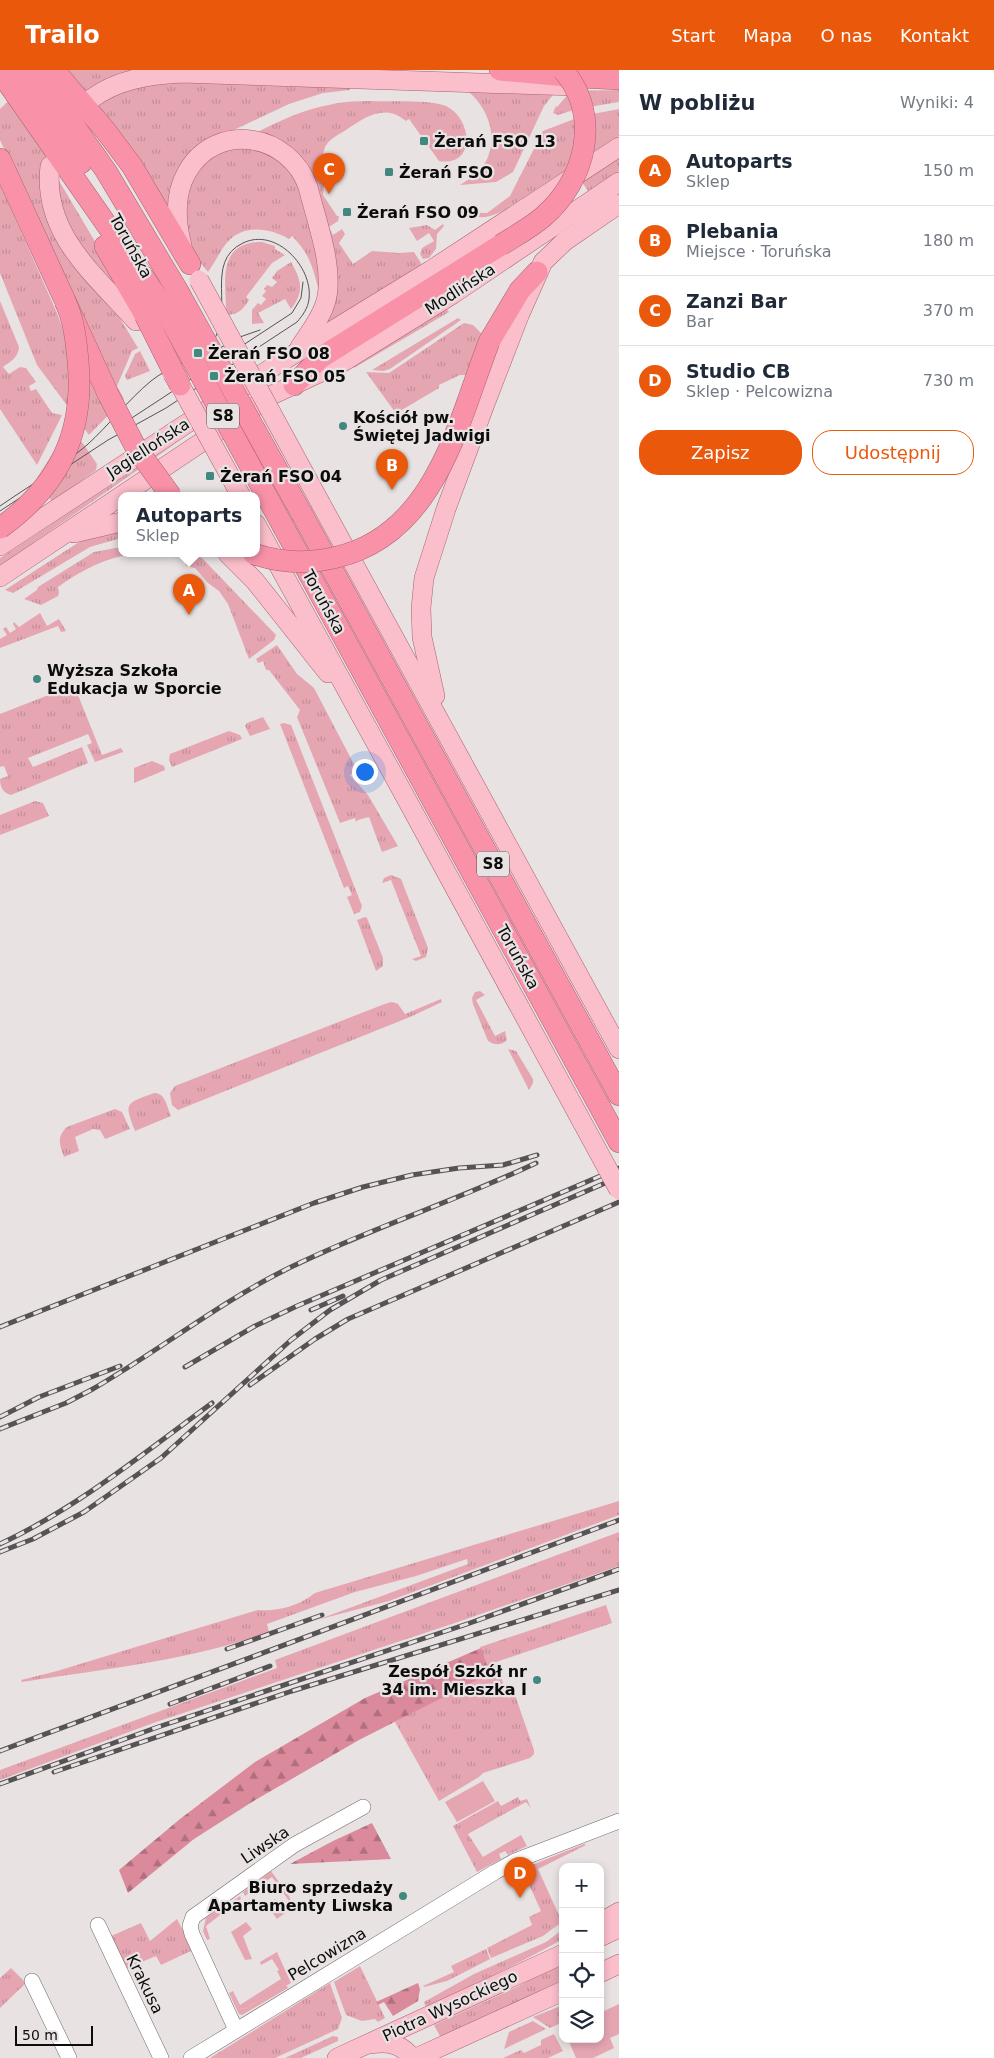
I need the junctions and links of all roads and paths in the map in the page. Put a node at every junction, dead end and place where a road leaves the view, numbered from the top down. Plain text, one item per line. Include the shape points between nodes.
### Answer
1 (16, 70) edge
2 (35, 70) edge
3 (500, 70) edge
4 (563, 70) edge
5 (0, 72) edge
6 (619, 79) edge
7 (619, 84) edge
8 (46, 90) edge
9 (91, 99) dead end
10 (619, 147) edge
11 (0, 158) edge
12 (50, 166) dead end
13 (619, 182) edge
14 (619, 204) edge
15 (194, 272) junction
16 (538, 272) junction
17 (66, 301) junction
18 (155, 308) junction
19 (297, 352) junction
20 (294, 384) junction
21 (180, 385) joint
22 (127, 492) edge
23 (169, 492) edge
24 (239, 492) edge
25 (118, 498) edge
26 (118, 523) edge
27 (0, 528) edge
28 (260, 540) edge
29 (260, 541) edge
30 (52, 542) junction
31 (0, 546) edge
32 (231, 557) edge
33 (0, 577) edge
34 (322, 656) junction
35 (459, 756) junction
36 (619, 1049) edge
37 (619, 1095) edge
38 (619, 1142) edge
39 (619, 1190) edge
40 (364, 1807) dead end
41 (619, 1821) edge
42 (619, 1912) edge
43 (604, 1921) edge
44 (98, 1925) dead end
45 (619, 1928) edge
46 (604, 1935) edge
47 (559, 1956) edge
48 (619, 1964) edge
49 (604, 1971) edge
50 (619, 1977) edge
51 (604, 1980) edge
52 (32, 1981) dead end
53 (559, 1993) edge
54 (427, 2017) junction
55 (236, 2030) junction
56 (361, 2047) junction
57 (409, 2056) edge
58 (69, 2058) edge
59 (161, 2058) edge
60 (191, 2058) edge
61 (337, 2058) edge

1 - 8 highway, Toruńska / S8
2 - 8 highway, Toruńska / S8
3 - 6 highway
4 - 20 highway, bridge via 579,96 586,131 575,178 559,201 526,230 332,350
5 - 8 highway
7 - 9 main road via 413,82 182,73 126,81
8 - 15 highway via 105,130 132,166
8 - 18 highway
8 - 18 highway, Toruńska / S8 via 106,171
10 - 19 main road, Modlińska via 431,270
11 - 17 highway
12 - 18 main road via 50,201 62,232 86,267
13 - 20 main road, Modlińska via 447,298 343,362
14 - 16 main road via 565,241
15 - 19 main road via 182,246 177,218 179,193 191,166 213,147 238,140 268,144 285,153 295,162 306,181 329,274 323,311
15 - 35 main road, bridge
16 - 28 highway, bridge via 520,290 489,342 440,468 406,518 372,544 331,559 291,561
16 - 35 main road via 485,404 424,578 421,608 427,669 441,716
17 - 23 highway, bridge via 125,429
17 - 27 highway, bridge via 74,329 79,373 79,403 73,433 47,484
18 - 21 highway, bridge
18 - 37 highway, Toruńska / S8, bridge via 303,516
18 - 38 highway, Toruńska / S8, bridge via 284,528
19 - 31 main road, Jagiellońska
20 - 22 main road, Jagiellońska via 272,395
21 - 24 main road, bridge
25 - 30 main road, Jagiellońska
26 - 30 main road via 82,530
29 - 34 main road, Toruńska
30 - 33 main road, Jagiellońska
32 - 34 main road
34 - 39 main road, Toruńska, bridge via 372,735
35 - 36 main road
40 - 55 street, Liwska via 294,1845 193,1917 192,1934
41 - 55 street, Pelcowizna via 514,1861
42 - 43 main road
44 - 59 street, Krakusa
45 - 46 main road
47 - 54 main road, Piotra Wysockiego
48 - 49 main road
50 - 51 main road
52 - 58 street
53 - 57 main road, Piotra Wysockiego
54 - 56 main road, Piotra Wysockiego
54 - 57 main road via 412,2033
55 - 60 street, Pelcowizna
56 - 57 main road via 386,2042
56 - 61 main road, Piotra Wysockiego

